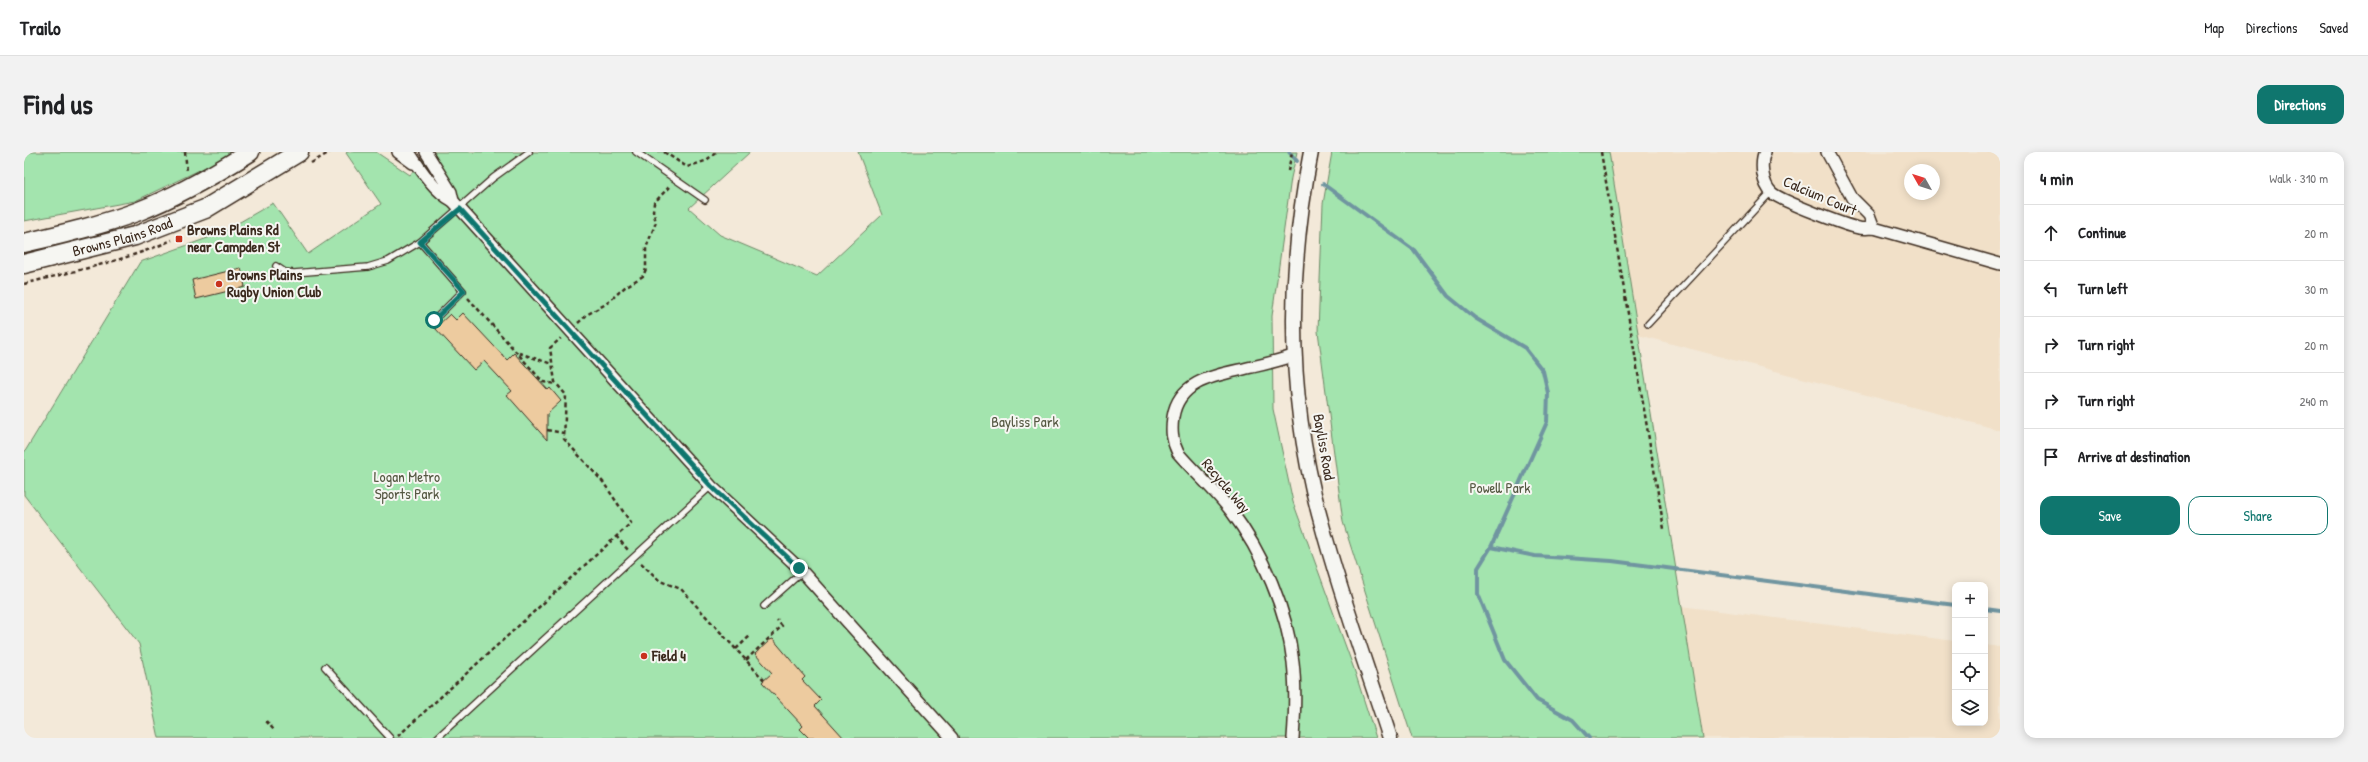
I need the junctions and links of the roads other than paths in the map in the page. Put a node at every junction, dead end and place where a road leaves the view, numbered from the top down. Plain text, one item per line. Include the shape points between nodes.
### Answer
1 (250, 152) edge
2 (299, 152) edge
3 (398, 152) edge
4 (409, 152) edge
5 (426, 152) edge
6 (528, 152) edge
7 (636, 152) edge
8 (1311, 152) edge
9 (1765, 152) edge
10 (1827, 152) edge
11 (418, 167) junction
12 (1771, 192) junction
13 (705, 200) dead end
14 (457, 205) junction
15 (1874, 228) junction
16 (420, 242) junction
17 (24, 243) edge
18 (24, 264) edge
19 (2000, 264) edge
20 (276, 266) dead end
21 (434, 320) dead end
22 (1648, 324) dead end
23 (1293, 356) junction
24 (711, 486) junction
25 (802, 572) junction
26 (764, 606) dead end
27 (325, 668) dead end
28 (390, 738) edge
29 (437, 738) edge
30 (952, 738) edge
31 (1293, 738) edge
32 (1390, 738) edge

1 - 17 main road, Browns Plains Road via 216,173 140,211 79,230
2 - 18 main road, Browns Plains Road via 206,209 135,236
3 - 11 street
4 - 11 street
5 - 14 street
6 - 14 lane
7 - 13 lane
8 - 23 street, Bayliss Road via 1302,196 1294,274
9 - 12 street, Calcium Court via 1762,169
10 - 15 street, Calcium Court via 1852,198 1869,215
11 - 14 street via 445,197
12 - 15 street, Calcium Court via 1786,201 1858,228
12 - 22 lane
14 - 16 lane
14 - 24 street
15 - 19 street, Calcium Court
16 - 20 lane via 388,261 368,267 294,273 285,272
16 - 21 lane via 464,291
23 - 31 street, Recycle Way via 1207,377 1186,389 1174,407 1171,427 1172,442 1178,453 1232,512 1258,554 1274,589 1284,619 1293,661 1296,696
23 - 32 street, Bayliss Road via 1304,445 1321,525
24 - 25 street
24 - 29 lane
25 - 26 lane
25 - 30 street
27 - 28 lane

